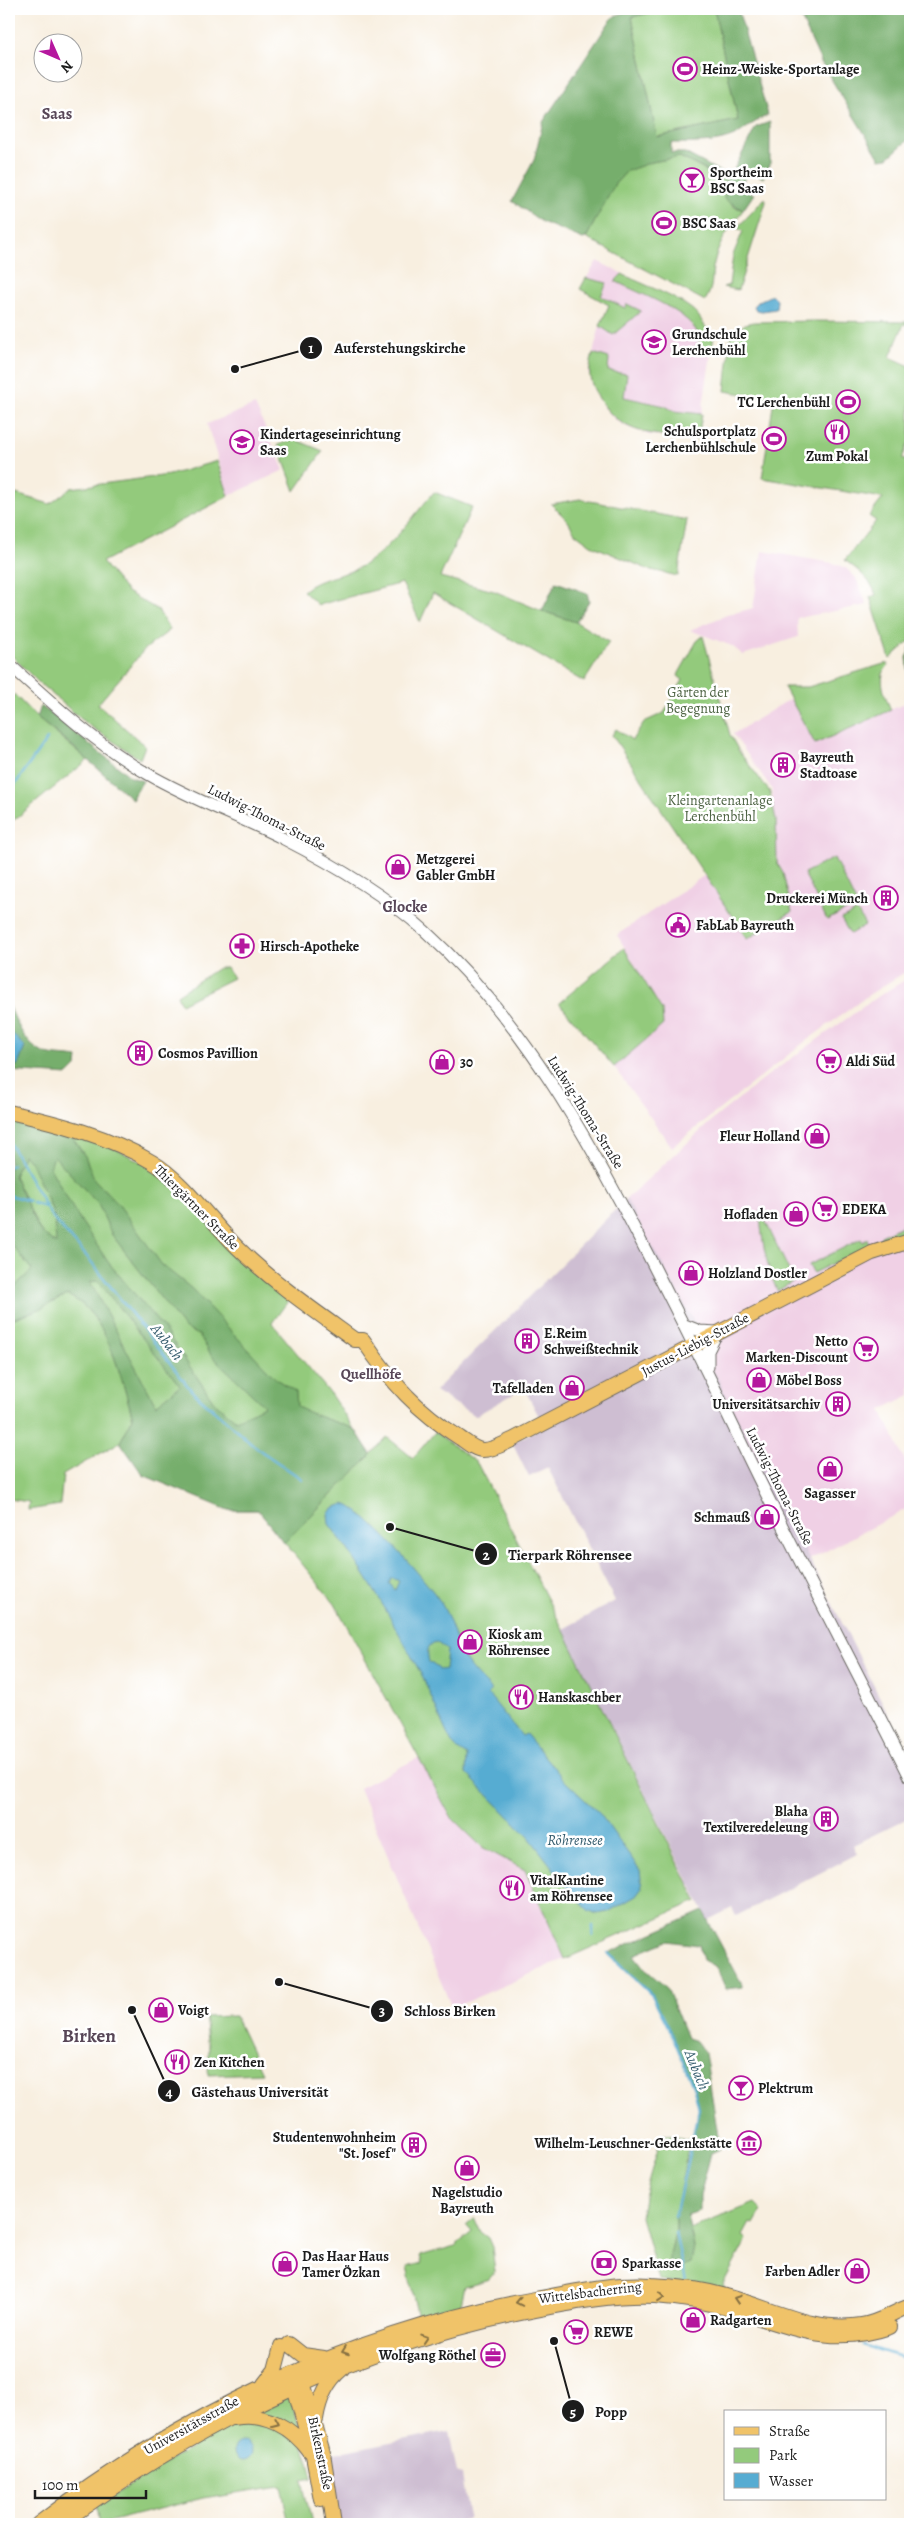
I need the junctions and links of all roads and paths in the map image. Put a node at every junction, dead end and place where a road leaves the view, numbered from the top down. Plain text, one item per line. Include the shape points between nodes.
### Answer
1 (9, 664) edge
2 (9, 1112) edge
3 (910, 1241) edge
4 (685, 1325) junction
5 (717, 1332) junction
6 (695, 1345) junction
7 (709, 1374) junction
8 (481, 1450) joint
9 (910, 1776) edge
10 (910, 2306) edge
11 (910, 2315) edge
12 (325, 2358) junction
13 (346, 2366) junction
14 (297, 2378) junction
15 (260, 2388) junction
16 (228, 2419) junction
17 (316, 2420) junction
18 (312, 2456) junction
19 (38, 2524) edge
20 (61, 2524) edge
21 (326, 2524) edge
22 (334, 2524) edge

1 - 4 street, Ludwig-Thoma-Straße via 129,764 283,839 368,889 421,928 485,994 572,1115 608,1176
2 - 8 main road, Thiergärtner Straße via 67,1126 154,1163 265,1272 355,1340 363,1340 386,1375 408,1399 442,1427
3 - 5 main road, Justus-Liebig-Straße via 872,1253
4 - 5 street via 700,1331
4 - 6 street, Ludwig-Thoma-Straße
5 - 6 main road, Justus-Liebig-Straße
5 - 7 street via 708,1352
6 - 7 street, Ludwig-Thoma-Straße
6 - 8 main road, Justus-Liebig-Straße via 508,1442
7 - 9 street, Ludwig-Thoma-Straße
10 -> 12 main road, Wittelsbacherring via 877,2322 833,2327 797,2320 718,2294 625,2285 487,2308 390,2335
13 -> 11 main road, Wittelsbacherring via 430,2336 491,2319 627,2296 656,2296 707,2303 821,2335 865,2334 890,2327
12 - 14 main road, Wittelsbacherring
12 - 15 main road via 303,2355 285,2346 273,2374
13 - 14 main road, Wittelsbacherring
13 - 17 main road via 329,2382 320,2399
14 - 15 main road, Universitätsstraße
14 - 16 main road, Universitätsstraße
14 - 17 main road, Birkenstraße
14 - 18 main road, Birkenstraße
15 - 19 main road, Universitätsstraße via 159,2442
16 -> 18 main road via 244,2416 279,2423 303,2443
16 - 20 main road, Universitätsstraße via 138,2472
17 - 22 main road, Birkenstraße
18 - 21 main road, Birkenstraße

